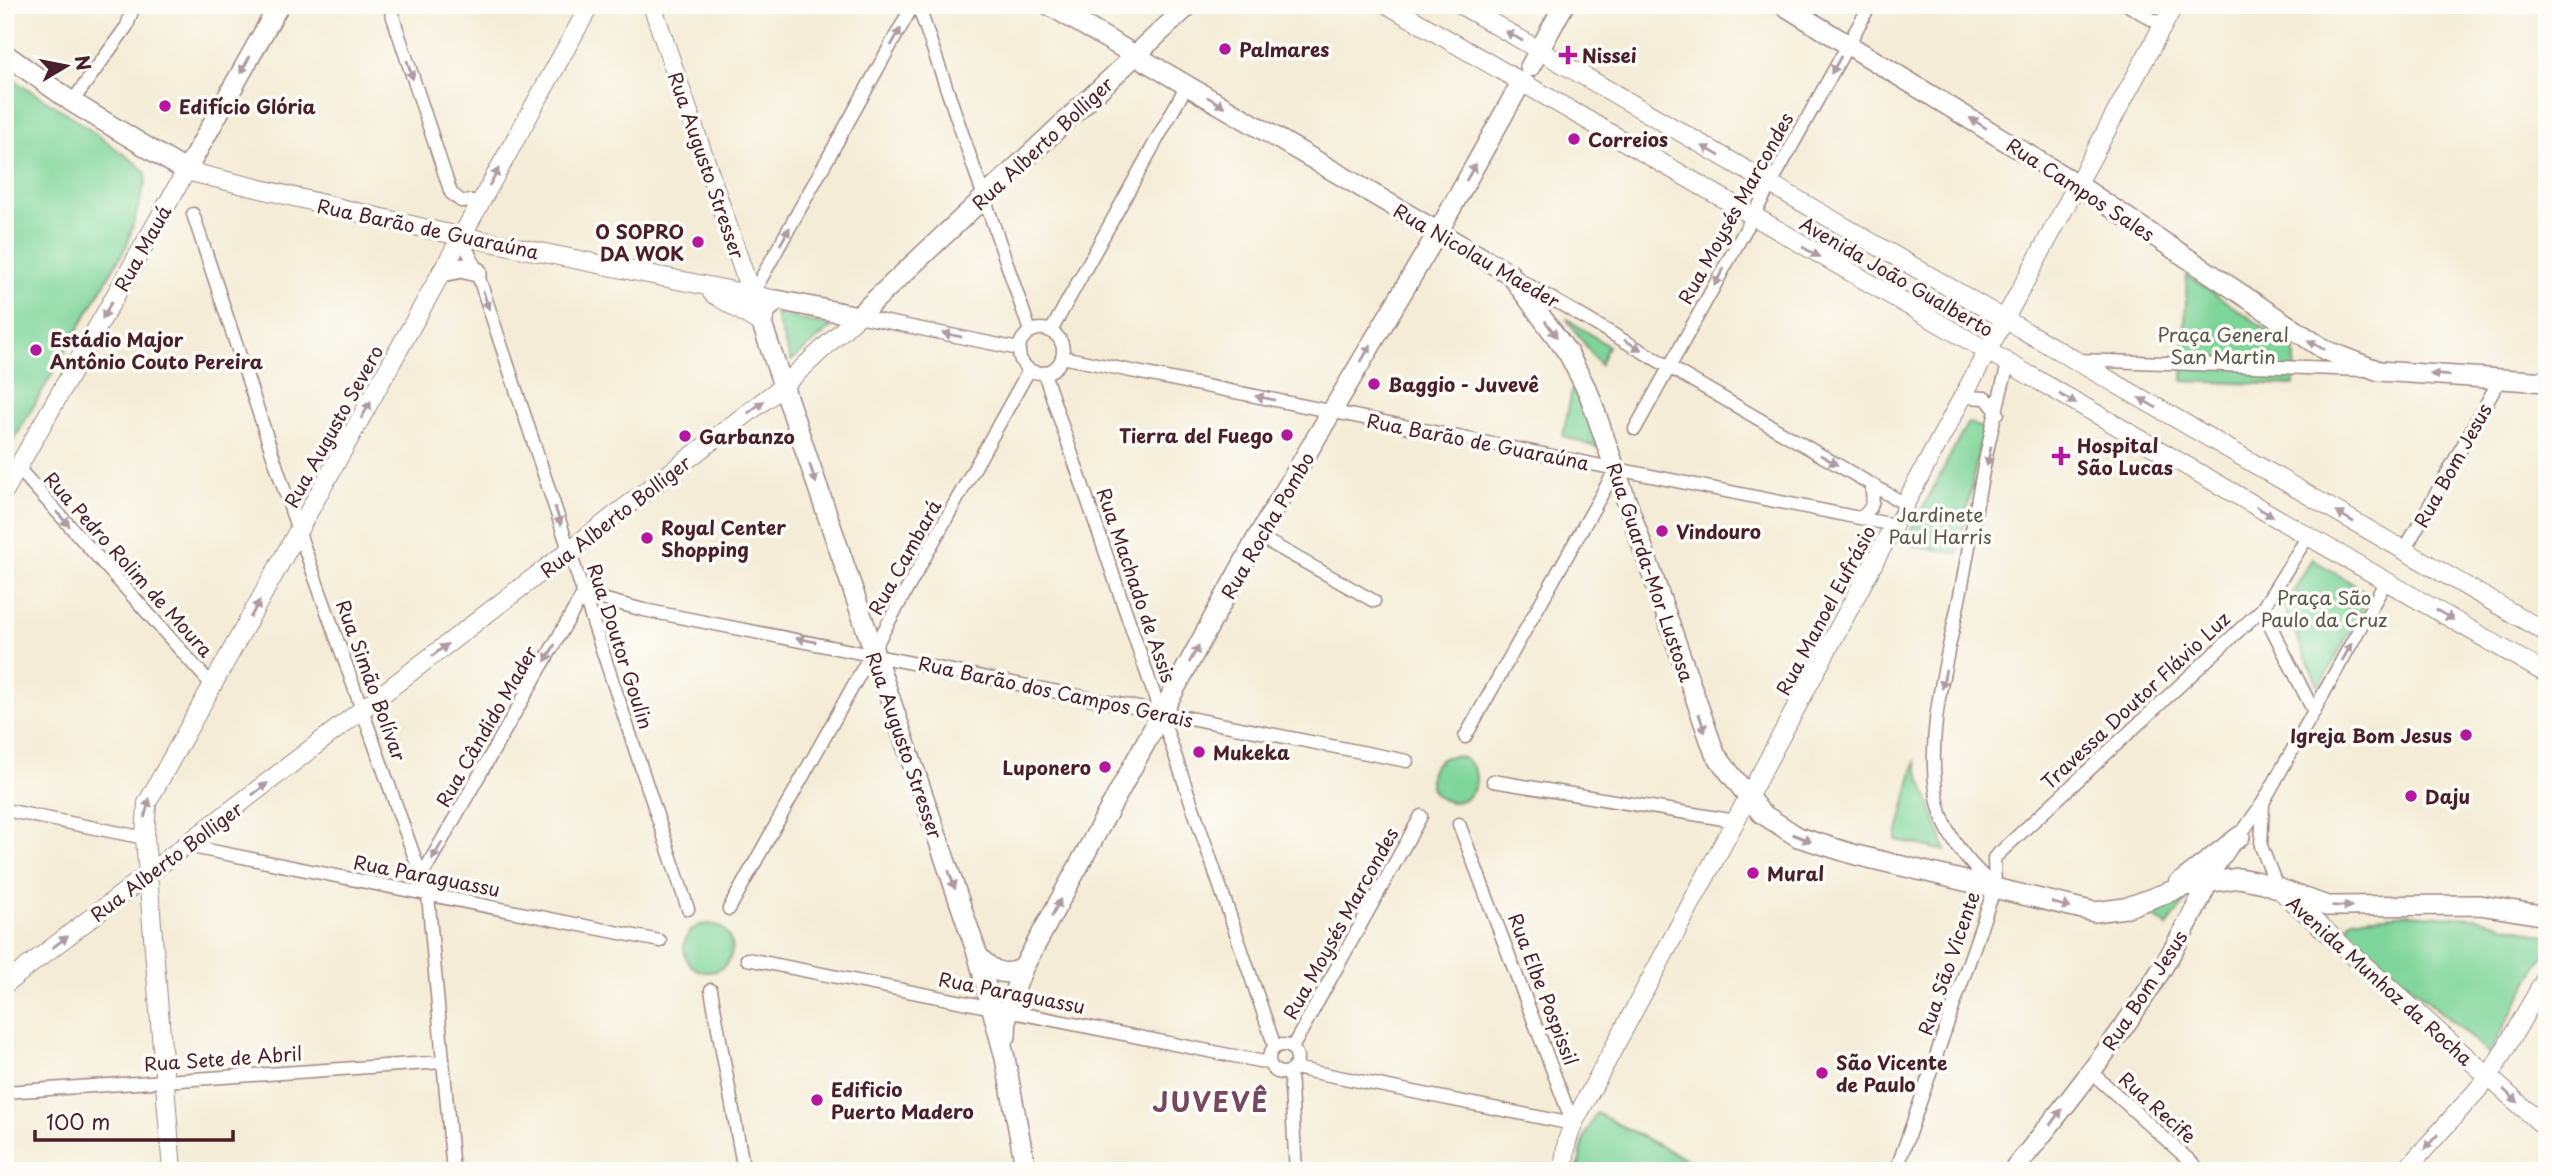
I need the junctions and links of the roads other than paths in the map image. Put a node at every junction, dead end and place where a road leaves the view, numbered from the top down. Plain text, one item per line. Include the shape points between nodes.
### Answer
1 (134, 5) edge
2 (279, 5) edge
3 (389, 5) edge
4 (590, 5) edge
5 (652, 5) edge
6 (916, 5) edge
7 (1049, 5) edge
8 (1189, 5) edge
9 (1388, 5) edge
10 (1461, 5) edge
11 (1564, 5) edge
12 (1783, 5) edge
13 (1870, 5) edge
14 (2128, 5) edge
15 (2174, 5) edge
16 (2163, 26) junction
17 (1849, 43) junction
18 (5, 54) edge
19 (1135, 56) junction
20 (1530, 67) junction
21 (1187, 85) junction
22 (72, 102) junction
23 (186, 171) junction
24 (2078, 185) junction
25 (1770, 186) junction
26 (984, 198) junction
27 (481, 201) junction
28 (193, 214) dead end
29 (1752, 218) junction
30 (1438, 232) junction
31 (462, 237) junction
32 (442, 272) junction
33 (477, 272) junction
34 (1510, 274) junction
35 (671, 279) junction
36 (752, 295) junction
37 (777, 300) junction
38 (835, 312) junction
39 (858, 316) junction
40 (2005, 320) junction
41 (762, 324) junction
42 (1030, 331) junction
43 (1051, 331) junction
44 (831, 341) junction
45 (1019, 349) junction
46 (1987, 353) junction
47 (1062, 357) junction
48 (2075, 360) junction
49 (2008, 365) junction
50 (1670, 367) junction
51 (1029, 370) junction
52 (2379, 371) junction
53 (1044, 373) junction
54 (2500, 379) junction
55 (2547, 382) edge
56 (783, 386) junction
57 (1964, 397) junction
58 (1332, 412) junction
59 (1998, 413) junction
60 (1635, 429) dead end
61 (18, 468) junction
62 (1616, 469) junction
63 (1870, 484) junction
64 (5, 490) edge
65 (1905, 505) junction
66 (1859, 518) junction
67 (1894, 525) junction
68 (299, 531) junction
69 (2308, 536) junction
70 (1258, 537) junction
71 (569, 551) junction
72 (2404, 551) junction
73 (2386, 581) junction
74 (583, 594) junction
75 (1374, 601) dead end
76 (2262, 609) junction
77 (2547, 633) edge
78 (873, 653) junction
79 (2547, 674) edge
80 (212, 685) junction
81 (362, 710) junction
82 (2314, 712) junction
83 (1161, 714) junction
84 (1465, 737) dead end
85 (1406, 761) dead end
86 (1493, 782) dead end
87 (1747, 799) junction
88 (2264, 801) junction
89 (5, 810) edge
90 (1421, 816) dead end
91 (1736, 821) junction
92 (1459, 824) dead end
93 (2240, 836) junction
94 (145, 838) junction
95 (187, 846) junction
96 (148, 876) junction
97 (422, 877) junction
98 (2209, 880) junction
99 (1995, 887) junction
100 (2277, 887) junction
101 (2165, 892) junction
102 (428, 895) junction
103 (688, 909) dead end
104 (729, 909) dead end
105 (2547, 916) edge
106 (660, 941) dead end
107 (978, 956) junction
108 (747, 958) dead end
109 (1023, 968) junction
110 (2547, 976) edge
111 (5, 984) edge
112 (711, 990) dead end
113 (1000, 1009) junction
114 (1275, 1047) junction
115 (1292, 1048) junction
116 (443, 1062) junction
117 (1269, 1063) junction
118 (1292, 1070) junction
119 (2090, 1071) junction
120 (2489, 1077) junction
121 (165, 1081) junction
122 (5, 1092) edge
123 (1573, 1124) junction
124 (2547, 1129) edge
125 (172, 1171) edge
126 (453, 1171) edge
127 (744, 1171) edge
128 (1026, 1171) edge
129 (1296, 1171) edge
130 (1563, 1171) edge
131 (1896, 1171) edge
132 (2013, 1171) edge
133 (2201, 1171) edge
134 (2405, 1171) edge

1 - 22 street via 127,26
2 -> 23 main road, Rua Mauá
3 -> 27 street via 451,193 461,201
27 -> 4 street, Rua Augusto Severo
5 - 36 street, Rua Augusto Stresser
6 - 26 street
36 -> 6 street
7 - 19 main road, Rua Nicolau Maeder
8 - 19 main road, Rua Alberto Bolliger
9 - 20 street, Avenida João Gualberto
20 -> 10 street, Avenida João Gualberto
11 - 20 main road, Rua Rocha Pombo
12 - 17 main road, Rua Campos Sales
13 - 17 street, Rua Moysés Marcondes
14 - 16 street
15 - 16 street, Rua Manoel Eufrásio
16 - 24 street, Rua Manoel Eufrásio
24 -> 17 main road, Rua Campos Sales
17 -> 25 street, Rua Moysés Marcondes
18 - 22 main road
19 - 21 main road, Rua Nicolau Maeder
19 - 26 main road, Rua Alberto Bolliger
25 -> 20 street, Avenida João Gualberto
20 - 29 street, Avenida João Gualberto
30 -> 20 main road, Rua Rocha Pombo
21 -> 30 main road, Rua Nicolau Maeder
21 - 43 street
22 - 23 main road
23 - 31 street, Rua Barão de Guaraúna
23 -> 61 street, Rua Mauá
24 - 40 street, Rua Manoel Eufrásio
52 -> 24 main road, Rua Campos Sales via 2306,340
25 - 29 street, Rua Moysés Marcondes
25 - 40 street, Avenida João Gualberto
26 - 39 main road, Rua Alberto Bolliger
26 - 42 street
27 - 31 street, Rua Augusto Severo
28 - 68 street, Rua Simão Bolívar
29 -> 46 street, Avenida João Gualberto
29 -> 50 street, Rua Moysés Marcondes
30 - 34 main road, Rua Nicolau Maeder
58 -> 30 main road, Rua Rocha Pombo
31 - 32 street, Rua Augusto Severo
31 - 33 street, Rua Doutor Goulin
31 - 35 street, Rua Barão de Guaraúna
32 - 33 main road via 462,268
68 -> 32 street, Rua Augusto Severo
33 -> 71 street, Rua Doutor Goulin
34 -> 50 street, Rua Nicolau Maeder
34 -> 62 main road, Rua Guarda-Mor Lustosa via 1568,353 1600,421
35 - 36 street, Rua Barão de Guaraúna
35 - 41 street, Rua Barão de Guaraúna via 722,297
36 - 37 street, Rua Barão de Guaraúna
36 - 41 street, Rua Augusto Stresser
37 - 38 main road, Rua Barão de Guaraúna
37 - 41 main road via 766,310
38 - 39 main road, Rua Barão de Guaraúna
38 - 44 street via 838,325
39 - 44 street, Rua Alberto Bolliger
45 -> 39 street, Rua Barão de Guaraúna
40 - 46 street, Rua Manoel Eufrásio
40 - 48 street, Avenida João Gualberto
41 - 56 main road, Rua Augusto Stresser
42 - 43 street
42 - 45 street
43 - 47 street via 1060,340
44 - 56 street, Rua Alberto Bolliger
45 - 51 street
46 - 49 street, Avenida João Gualberto
46 - 57 street, Rua Manoel Eufrásio
47 - 53 street
58 -> 47 street, Rua Barão de Guaraúna
48 - 52 street
72 -> 48 street, Avenida João Gualberto
49 - 59 street
49 -> 69 street, Avenida João Gualberto
50 - 60 street, Rua Moysés Marcondes
50 -> 63 street, Rua Nicolau Maeder
51 - 53 street
51 - 78 street, Rua Cambará
54 -> 52 main road, Rua Campos Sales
53 - 83 street, Rua Machado de Assis
54 - 55 main road, Rua Campos Sales
54 - 72 street, Rua Bom Jesus
71 -> 56 street, Rua Alberto Bolliger
56 -> 78 main road, Rua Augusto Stresser
57 - 59 street via 1986,398
57 - 65 street, Rua Manoel Eufrásio
58 - 62 street, Rua Barão de Guaraúna
58 - 70 main road, Rua Rocha Pombo
59 -> 99 street via 1939,709 1934,755 1938,803 1947,830 1960,851
61 - 64 street, Rua Mauá
61 -> 80 street, Rua Pedro Rolim de Moura
62 - 66 street, Rua Barão de Guaraúna
62 - 84 street
62 -> 87 main road, Rua Guarda-Mor Lustosa via 1707,737 1723,769
63 - 65 street, Rua Nicolau Maeder
63 - 66 street via 1871,508
65 - 67 street, Rua Manoel Eufrásio
66 - 67 street, Rua Barão de Guaraúna
67 - 87 street, Rua Manoel Eufrásio
80 -> 68 street, Rua Augusto Severo
68 - 81 street, Rua Simão Bolívar
69 - 73 street, Avenida João Gualberto
69 - 76 street, Travessa Doutor Flávio Luz
70 - 75 street
83 -> 70 main road, Rua Rocha Pombo
71 - 74 street, Rua Doutor Goulin
81 -> 71 street, Rua Alberto Bolliger
72 - 77 street, Avenida João Gualberto
73 -> 79 street, Avenida João Gualberto
82 -> 73 street, Rua Bom Jesus
78 -> 74 street, Rua Barão dos Campos Gerais via 644,610
74 -> 97 street, Rua Cândido Mader
74 - 103 street, Rua Doutor Goulin
76 - 82 street
76 - 99 street, Travessa Doutor Flávio Luz via 1994,858
78 - 83 street, Rua Barão dos Campos Gerais
78 - 104 street, Rua Cambará
78 -> 107 main road, Rua Augusto Stresser
94 -> 80 street, Rua Augusto Severo via 147,803
95 -> 81 street, Rua Alberto Bolliger
81 - 97 street, Rua Simão Bolívar
82 - 88 street, Rua Bom Jesus
83 - 85 street, Rua Barão dos Campos Gerais
109 -> 83 main road, Rua Rocha Pombo
83 - 114 street, Rua Machado de Assis
86 - 91 street
87 - 91 street, Rua Manoel Eufrásio
87 -> 99 main road via 1775,824 1811,842
88 - 93 street, Rua Bom Jesus
88 - 100 street, Rua Bom Jesus via 2261,846
89 - 94 street
90 - 115 street, Rua Moysés Marcondes
91 - 123 street, Rua Manoel Eufrásio
92 - 123 street, Rua Elbe Pospissil
93 - 98 street, Rua Bom Jesus
93 - 101 main road
94 - 96 street, Rua Augusto Severo
95 - 96 street, Rua Alberto Bolliger
95 - 102 street, Rua Paraguassu
111 -> 96 street, Rua Alberto Bolliger
96 - 121 street, Rua Augusto Severo
97 - 102 street, Rua Simão Bolívar
98 - 100 main road, Avenida Munhoz da Rocha via 2239,878
98 - 101 main road, Avenida Munhoz da Rocha
98 - 119 main road, Rua Bom Jesus via 2183,932
99 -> 101 main road, Avenida Munhoz da Rocha via 2095,912 2125,908
99 - 131 street, Rua São Vicente
100 -> 105 main road via 2327,906 2480,905
100 - 120 street, Avenida Munhoz da Rocha
102 - 106 street, Rua Paraguassu
102 - 116 street, Rua Simão Bolívar
107 - 109 main road via 1000,973
107 - 113 main road, Rua Augusto Stresser
108 - 113 street, Rua Paraguassu
109 - 113 main road, Rua Rocha Pombo
110 - 120 street
112 - 127 street
113 - 117 street, Rua Paraguassu
113 - 128 main road, Rua Rocha Pombo
114 - 115 street
114 - 117 street
115 - 118 street via 1297,1060
116 - 121 street, Rua Sete de Abril
116 - 126 street, Rua Simão Bolívar
117 - 118 street via 1278,1072
118 - 123 street
118 - 129 street
132 -> 119 main road, Rua Bom Jesus
119 - 133 street, Rua Recife
120 -> 124 street, Avenida Munhoz da Rocha
120 -> 134 street
121 - 122 street, Rua Sete de Abril
121 - 125 street, Rua Augusto Severo
123 - 130 street

